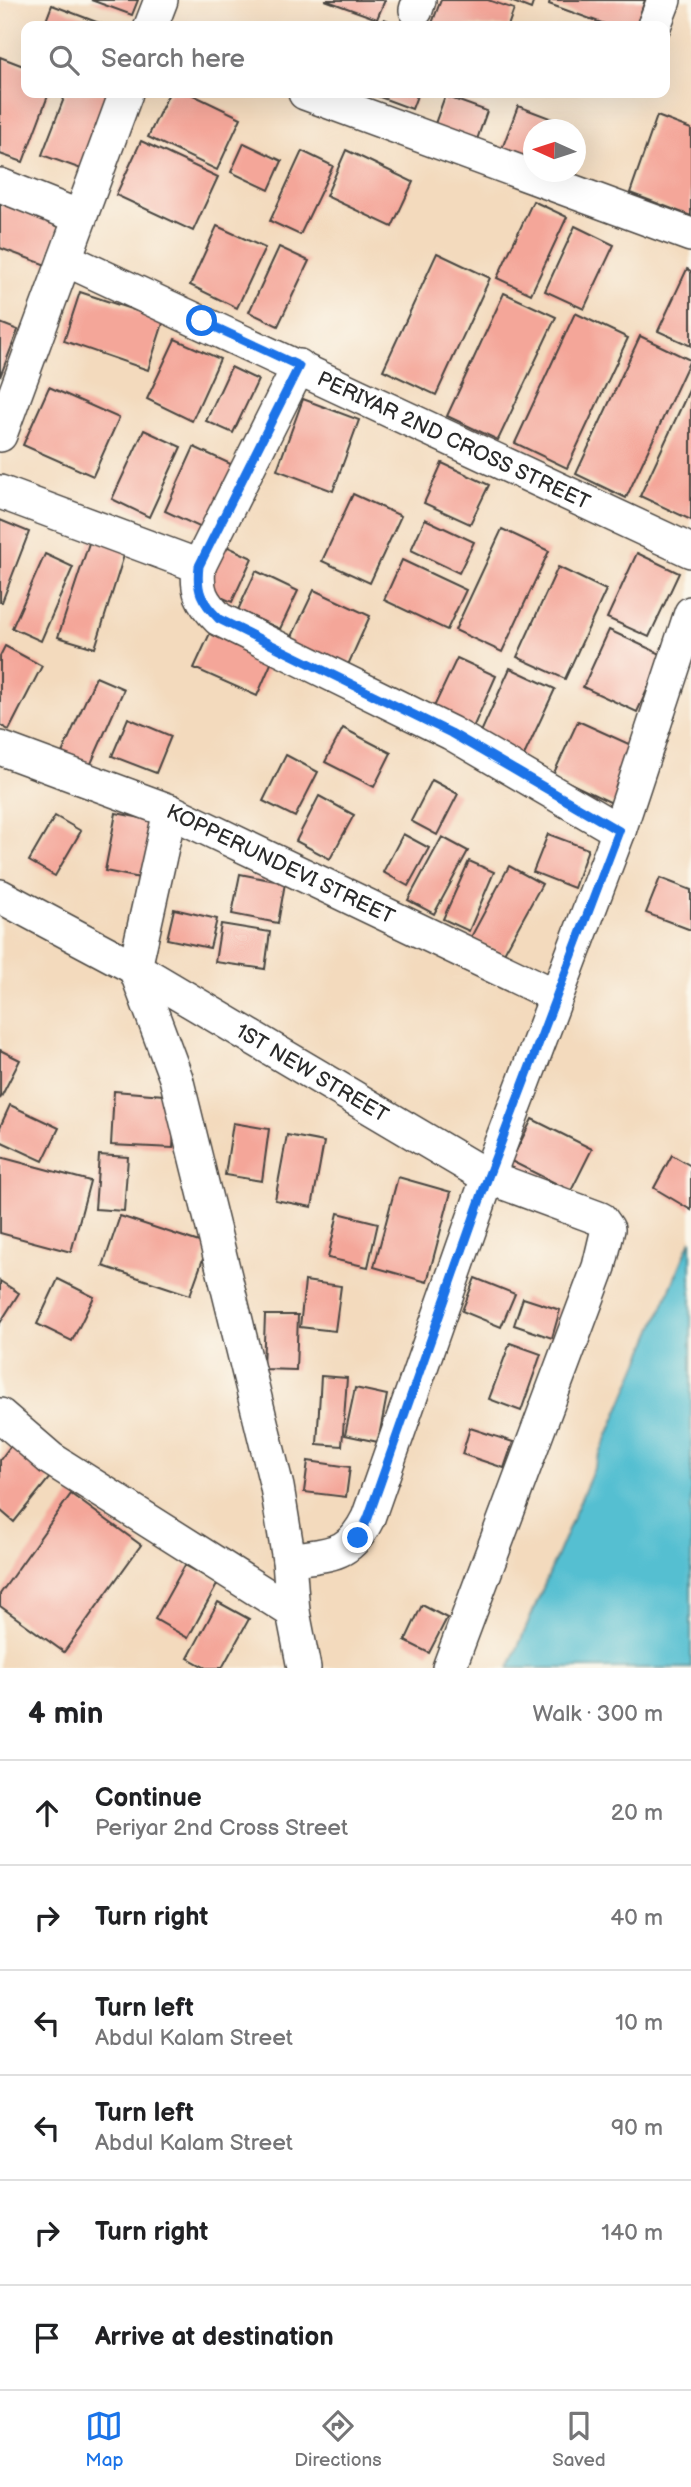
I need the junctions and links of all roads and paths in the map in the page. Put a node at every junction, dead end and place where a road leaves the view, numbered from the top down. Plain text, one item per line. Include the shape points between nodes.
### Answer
1 (160, 0) edge
2 (664, 0) edge
3 (153, 21) edge
4 (656, 21) edge
5 (124, 98) edge
6 (319, 98) edge
7 (0, 185) edge
8 (80, 217) junction
9 (691, 235) edge
10 (65, 259) junction
11 (299, 366) junction
12 (0, 435) edge
13 (0, 492) edge
14 (691, 551) edge
15 (199, 566) junction
16 (691, 613) edge
17 (0, 748) edge
18 (170, 811) junction
19 (619, 831) junction
20 (0, 896) edge
21 (135, 968) junction
22 (556, 996) junction
23 (488, 1177) junction
24 (0, 1415) edge
25 (289, 1560) junction
26 (293, 1612) junction
27 (304, 1668) edge
28 (449, 1668) edge

1 - 3 street
2 - 4 street
5 - 8 street
6 - 9 street
7 - 8 street
8 - 10 street
10 - 11 street, PERIYAR 2ND CROSS STREET
10 - 12 street
11 - 14 street, PERIYAR 2ND CROSS STREET
11 - 15 street
13 - 15 street
15 - 19 street via 197,588 204,604 219,619 451,733
16 - 19 street
17 - 18 street, KOPPERUNDEVI STREET
18 - 21 street
18 - 22 street, KOPPERUNDEVI STREET
19 - 22 street
20 - 21 street, 1ST NEW STREET
21 - 23 street, 1ST NEW STREET
21 - 25 street via 176,1078 277,1487
22 - 23 street
23 - 25 street via 358,1538 341,1552
23 - 28 street, 1ST NEW STREET via 601,1219 608,1229 599,1267
24 - 26 street via 51,1459
25 - 26 street
26 - 27 street

